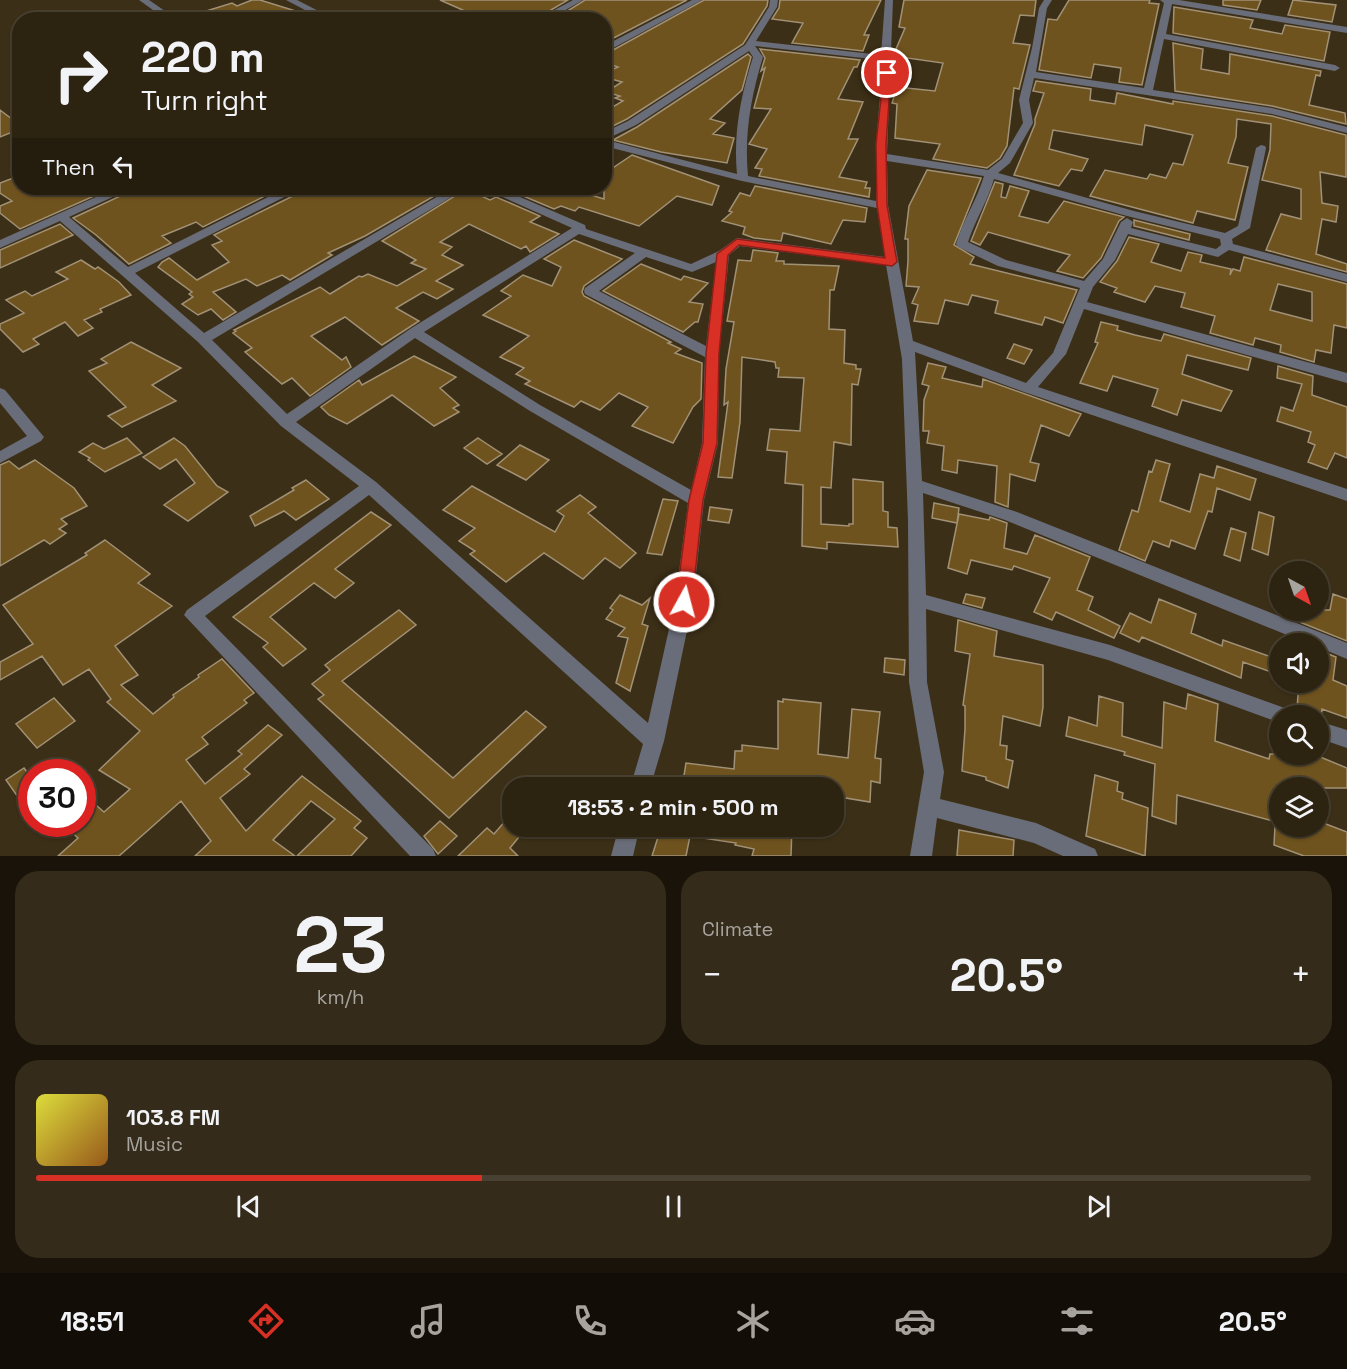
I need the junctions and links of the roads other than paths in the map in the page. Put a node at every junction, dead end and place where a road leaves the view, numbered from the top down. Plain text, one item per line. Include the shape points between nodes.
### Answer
1 (143, 0) edge
2 (290, 0) edge
3 (579, 0) edge
4 (698, 0) edge
5 (774, 0) edge
6 (889, 0) edge
7 (1048, 0) edge
8 (1167, 0) edge
9 (162, 12) edge
10 (315, 12) edge
11 (556, 12) edge
12 (1347, 30) edge
13 (1162, 36) junction
14 (750, 45) junction
15 (612, 46) edge
16 (885, 58) junction
17 (1335, 68) dead end
18 (1030, 74) junction
19 (1148, 91) junction
20 (1347, 130) edge
21 (612, 131) edge
22 (612, 145) edge
23 (1261, 148) dead end
24 (882, 158) junction
25 (990, 174) junction
26 (743, 178) junction
27 (108, 195) edge
28 (280, 195) edge
29 (447, 195) edge
30 (507, 195) edge
31 (882, 205) junction
32 (1131, 214) junction
33 (61, 216) junction
34 (578, 230) junction
35 (1124, 230) junction
36 (1227, 241) junction
37 (0, 244) edge
38 (644, 252) junction
39 (723, 254) junction
40 (892, 262) junction
41 (126, 273) junction
42 (1347, 278) edge
43 (1087, 286) junction
44 (1079, 304) junction
45 (415, 332) junction
46 (203, 339) junction
47 (907, 344) junction
48 (712, 354) junction
49 (1347, 378) edge
50 (1029, 389) junction
51 (0, 393) edge
52 (286, 422) junction
53 (0, 458) edge
54 (914, 484) junction
55 (370, 486) junction
56 (1347, 495) edge
57 (696, 500) junction
58 (917, 600) junction
59 (1347, 651) edge
60 (1269, 711) edge
61 (1329, 733) edge
62 (1347, 739) edge
63 (654, 741) junction
64 (643, 777) edge
65 (927, 806) junction
66 (627, 837) edge
67 (424, 856) edge
68 (622, 856) edge
69 (921, 856) edge
70 (1087, 856) edge

1 - 9 street
2 - 10 street
3 - 11 street
4 - 15 street
5 - 14 street
6 - 16 street
7 - 18 street
8 - 12 street
8 - 13 street
13 - 17 street
13 - 19 street
14 - 16 street
14 - 21 street via 632,123
14 - 26 street via 758,57 742,122
16 - 24 street
18 - 19 street
18 - 25 street via 1024,100 1028,123 1006,161
19 - 20 street via 1272,111
22 - 26 street
23 - 36 street via 1244,228
24 - 25 street
24 - 31 street
25 - 32 street
25 - 43 street via 962,244 1002,263
26 - 31 street
27 - 33 street
28 - 41 street
29 - 46 street
30 - 34 street via 581,228
31 - 40 street
32 - 35 street
32 - 36 street
33 - 37 street
33 - 41 street
34 - 38 street
34 - 45 street
35 - 36 street via 1218,253
35 - 43 street via 1109,260
36 - 42 street via 1261,257
38 - 39 street via 692,268
38 - 48 street via 590,291
39 - 40 street via 737,242
39 - 48 street
40 - 47 street
41 - 46 street
43 - 44 street
44 - 49 street
44 - 50 street via 1059,354
45 - 52 street
45 - 57 street via 534,408
46 - 52 street
47 - 50 street
47 - 54 street
48 - 57 street via 710,443
50 - 56 street
51 - 53 street via 36,437
52 - 55 street
54 - 58 street
54 - 59 street via 1011,516
55 - 63 street
55 - 67 street via 193,615
57 - 63 street via 684,602
58 - 60 street via 1110,653
58 - 65 street via 918,682 934,772
61 - 62 street
63 - 64 street
65 - 69 street
65 - 70 street via 1036,833
66 - 68 street

